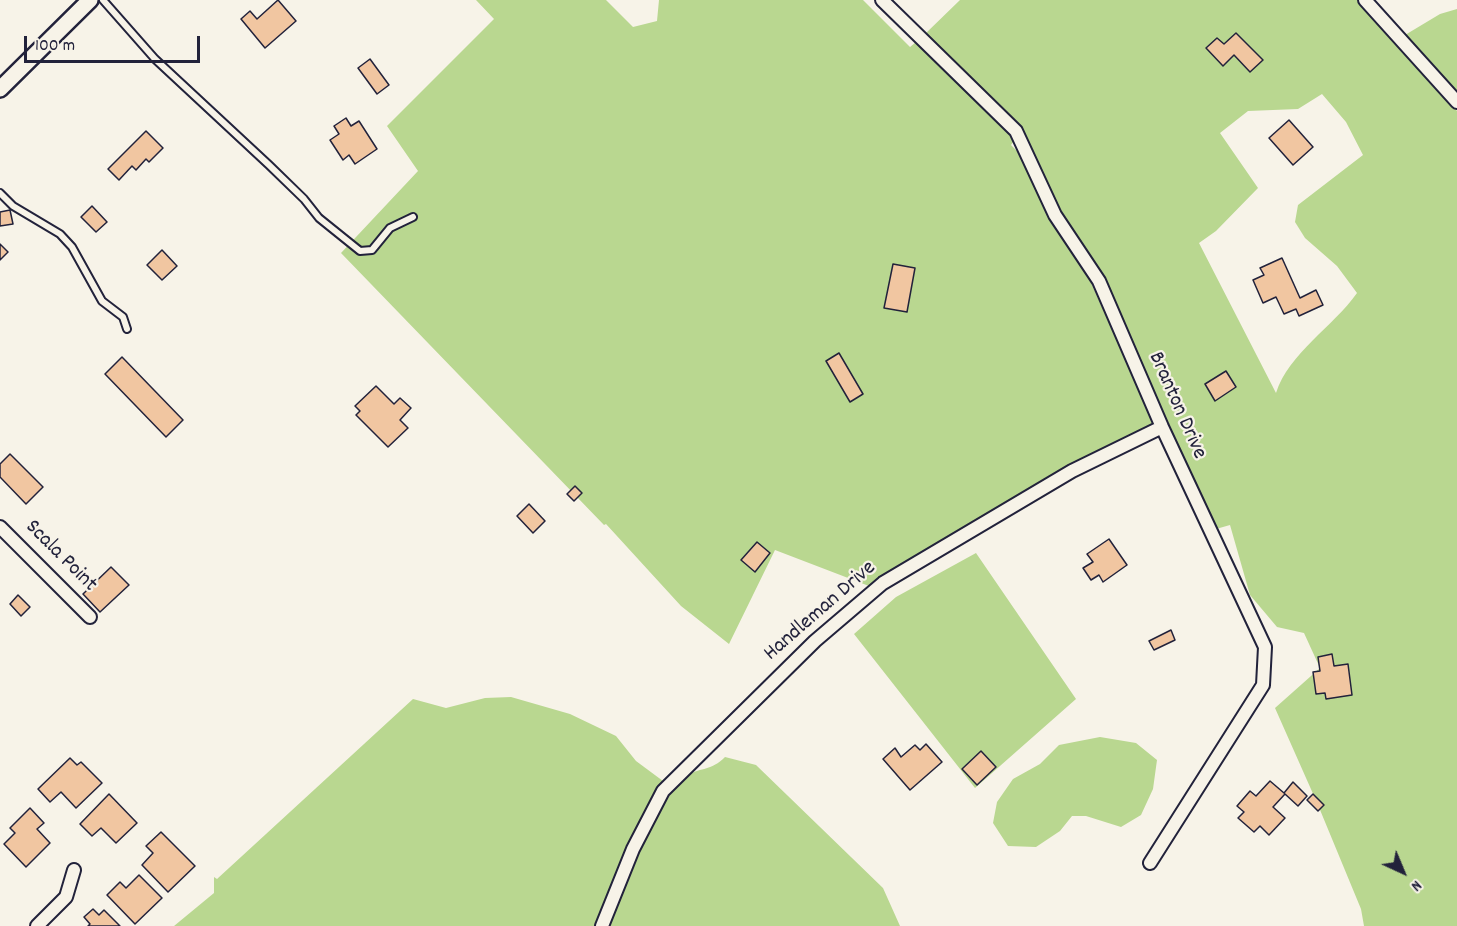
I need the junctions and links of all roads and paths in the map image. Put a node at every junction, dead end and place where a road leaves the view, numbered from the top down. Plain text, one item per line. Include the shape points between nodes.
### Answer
1 (93, 0) edge
2 (882, 0) edge
3 (1365, 0) edge
4 (0, 89) edge
5 (1457, 102) edge
6 (0, 193) edge
7 (413, 217) dead end
8 (128, 329) dead end
9 (1162, 427) junction
10 (0, 527) edge
11 (90, 617) dead end
12 (1150, 863) dead end
13 (74, 870) dead end
14 (37, 926) edge
15 (602, 926) edge

1 - 4 street
1 - 7 lane via 304,198 319,218 360,251 372,250 390,228
2 - 9 street, Branton Drive via 1016,131 1055,215 1099,281
3 - 5 street
6 - 8 lane via 13,206 60,234 72,247 102,301 123,316
9 - 12 street, Branton Drive via 1265,646 1263,685
9 - 15 street, Handleman Drive via 1072,471 883,583 815,641 663,791 633,849
10 - 11 street, Scala Point
13 - 14 street via 66,897

